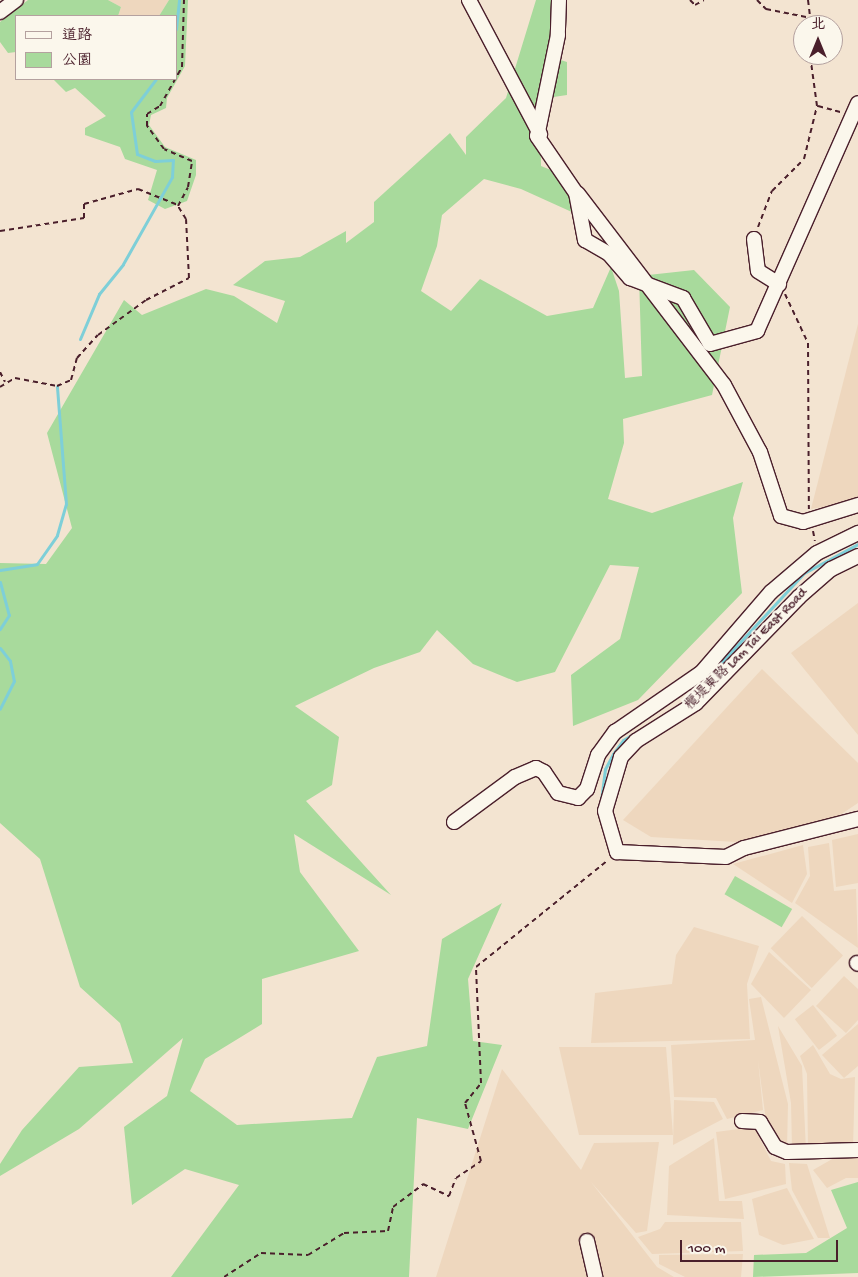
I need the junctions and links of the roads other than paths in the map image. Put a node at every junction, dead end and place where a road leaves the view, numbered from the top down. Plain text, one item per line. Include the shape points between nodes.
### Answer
1 (16, 0) edge
2 (469, 0) edge
3 (559, 0) edge
4 (0, 12) edge
5 (858, 103) edge
6 (754, 240) road end
7 (779, 284) junction
8 (858, 505) edge
9 (858, 533) edge
10 (858, 556) edge
11 (602, 780) junction
12 (858, 819) edge
13 (454, 822) dead end
14 (742, 1121) dead end
15 (858, 1150) edge
16 (587, 1241) dead end
17 (596, 1277) edge

1 - 4 street
2 - 8 street via 513,89 577,193 733,399 760,452 781,516 803,522
3 - 7 street via 558,35 537,136 576,192 585,240 609,254 630,278 683,298 710,344 757,331
5 - 7 street
6 - 7 street via 758,271
9 - 11 street via 817,553 771,592 701,673 615,732 598,754
10 - 11 street, 欖堤東路 Lam Tai East Road via 830,569 696,703 636,741
11 - 12 street, 欖堤東路 Lam Tai East Road via 605,811 617,852 726,857 752,846
11 - 13 street via 578,798 569,799 558,793 544,772 525,770
14 - 15 street via 760,1122 775,1147 787,1152
16 - 17 street

